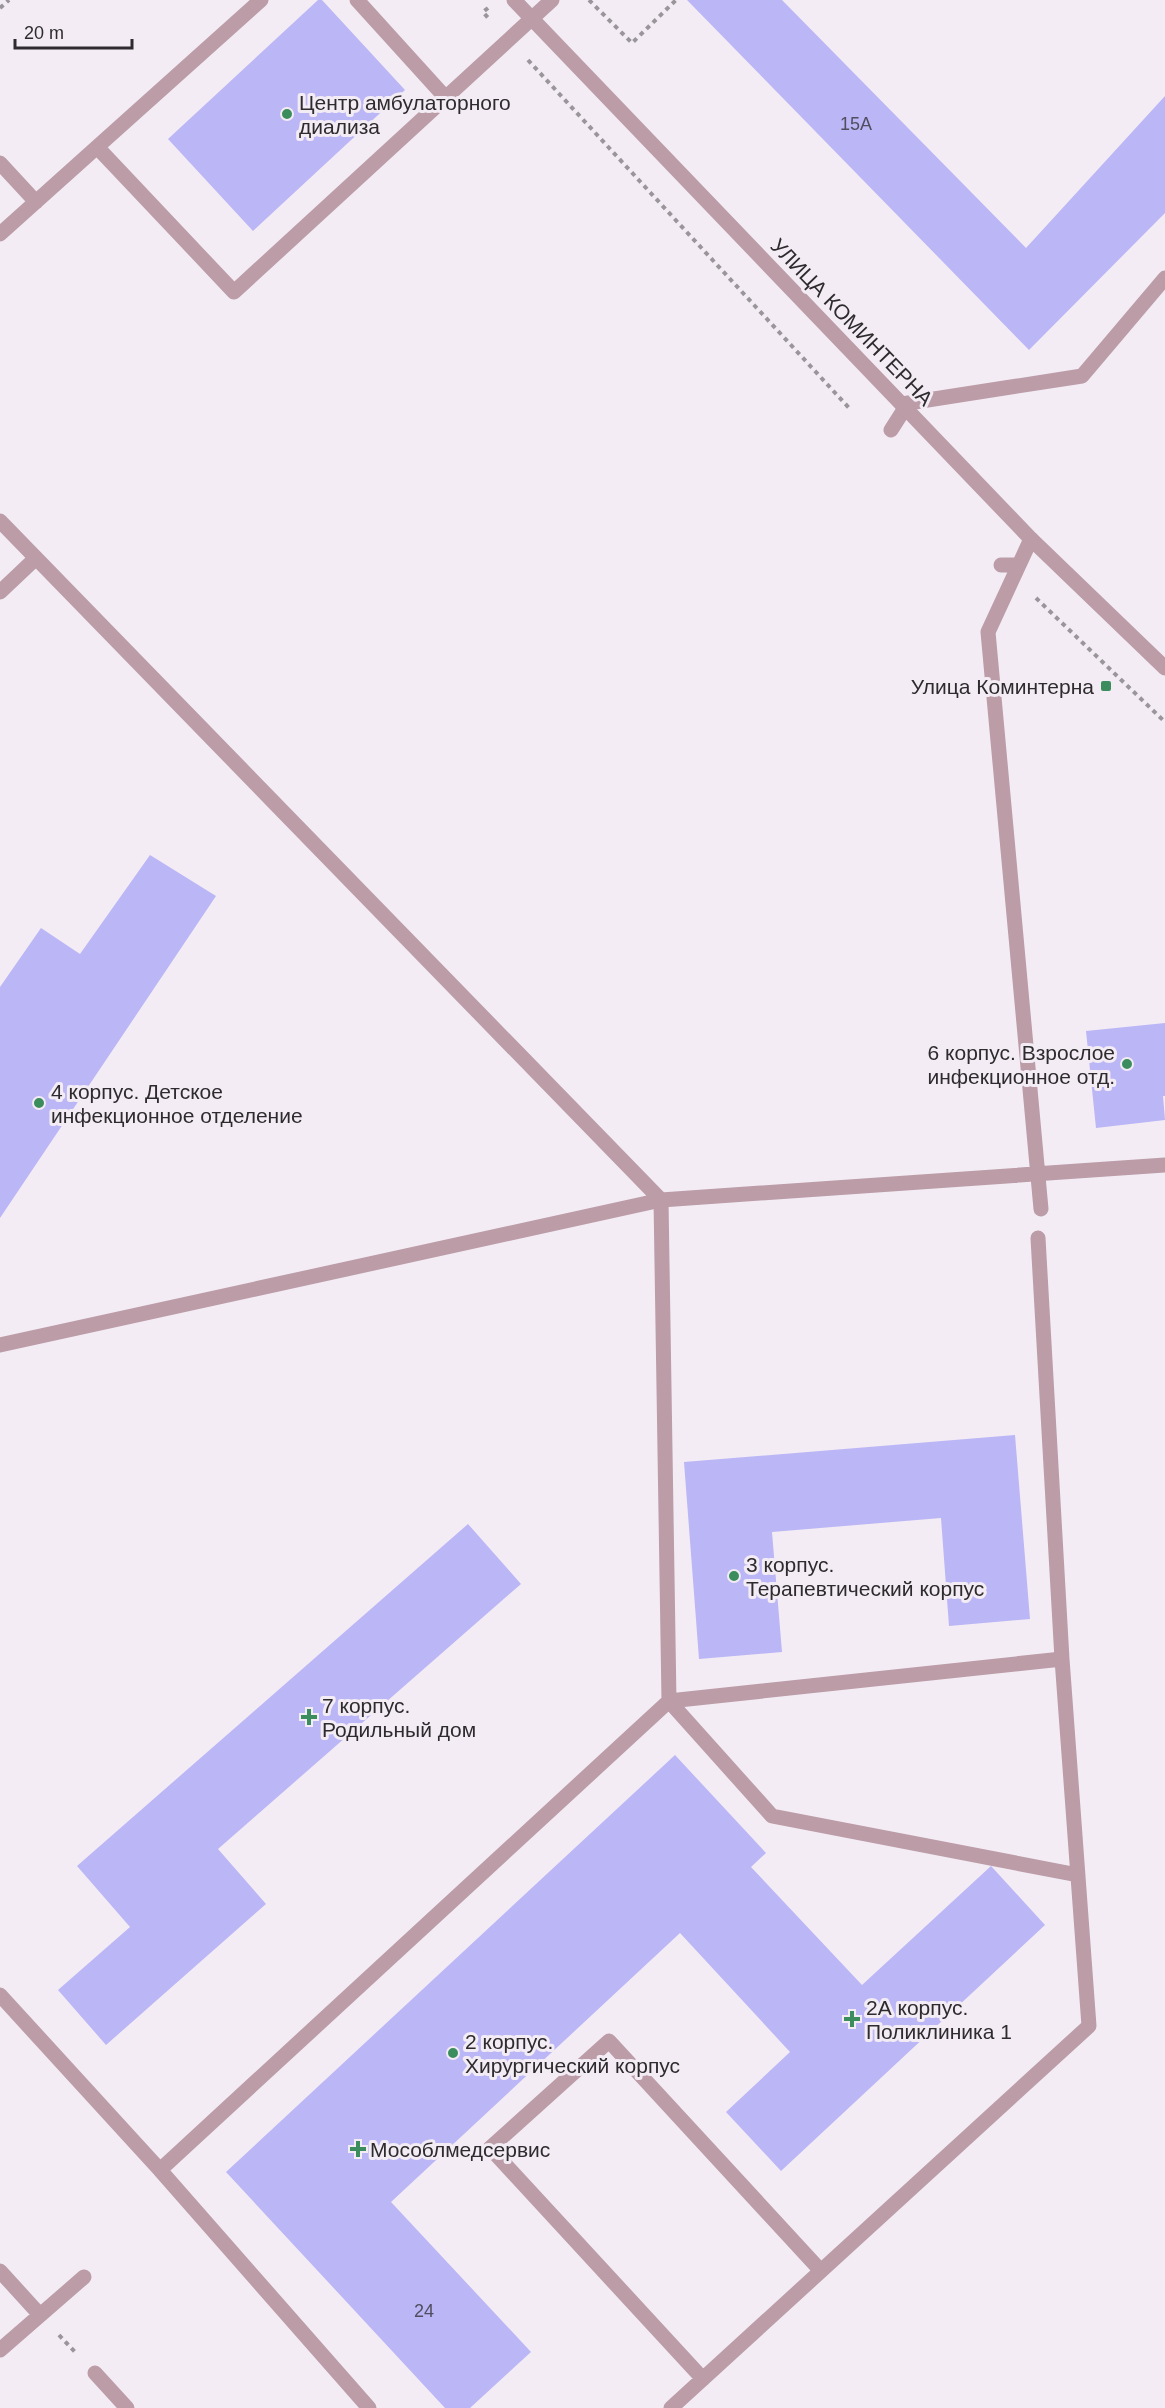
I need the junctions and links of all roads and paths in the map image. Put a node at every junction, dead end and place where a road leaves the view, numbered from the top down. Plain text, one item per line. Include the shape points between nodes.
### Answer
1 (9, 0) edge
2 (261, 0) edge
3 (357, 0) edge
4 (514, 0) edge
5 (552, 0) edge
6 (589, 0) edge
7 (676, 0) edge
8 (491, 6) dead end
9 (0, 8) edge
10 (533, 19) junction
11 (509, 40) junction
12 (445, 97) junction
13 (97, 147) junction
14 (0, 163) edge
15 (36, 202) junction
16 (0, 234) edge
17 (1165, 278) edge
18 (904, 406) junction
19 (850, 409) dead end
20 (891, 430) dead end
21 (0, 521) edge
22 (1031, 539) junction
23 (36, 558) junction
24 (1001, 565) dead end
25 (1016, 571) junction
26 (0, 592) edge
27 (1165, 669) edge
28 (1165, 722) edge
29 (1165, 1165) edge
30 (1037, 1173) junction
31 (661, 1200) junction
32 (1041, 1209) dead end
33 (1038, 1238) dead end
34 (0, 1345) edge
35 (1062, 1659) junction
36 (669, 1701) junction
37 (1078, 1875) junction
38 (0, 1995) edge
39 (160, 2170) junction
40 (0, 2271) edge
41 (821, 2271) junction
42 (84, 2277) dead end
43 (40, 2315) junction
44 (0, 2350) edge
45 (95, 2373) joint
46 (703, 2379) junction
47 (127, 2408) edge
48 (369, 2408) edge
49 (671, 2408) edge

1 - 9 path
2 - 13 street
3 - 12 street
4 - 10 street, УЛИЦА КОМИНТЕРНА
5 - 10 street
6 - 7 path via 632,43
8 - 11 path via 483,12
10 - 11 street
10 - 18 street, УЛИЦА КОМИНТЕРНА
11 - 12 street
11 - 19 path
12 - 13 street via 234,292
13 - 15 street
14 - 15 street
15 - 16 street
17 - 18 street via 1082,376
18 - 20 street
18 - 22 street, УЛИЦА КОМИНТЕРНА
21 - 23 street
22 - 25 street
22 - 27 street, УЛИЦА КОМИНТЕРНА
23 - 26 street
23 - 31 street
24 - 25 street
25 - 28 path
25 - 30 street via 988,632
29 - 30 street
30 - 31 street
30 - 32 street
31 - 34 street
31 - 36 street
33 - 35 street
35 - 36 street
35 - 37 street
36 - 37 street via 772,1816
36 - 39 street
37 - 41 street via 1089,2026
38 - 39 street
39 - 48 street
40 - 43 street
41 - 46 street
41 - 46 street via 609,2041 490,2148
42 - 43 street
43 - 44 street
43 - 45 path
45 - 47 street
46 - 49 street

